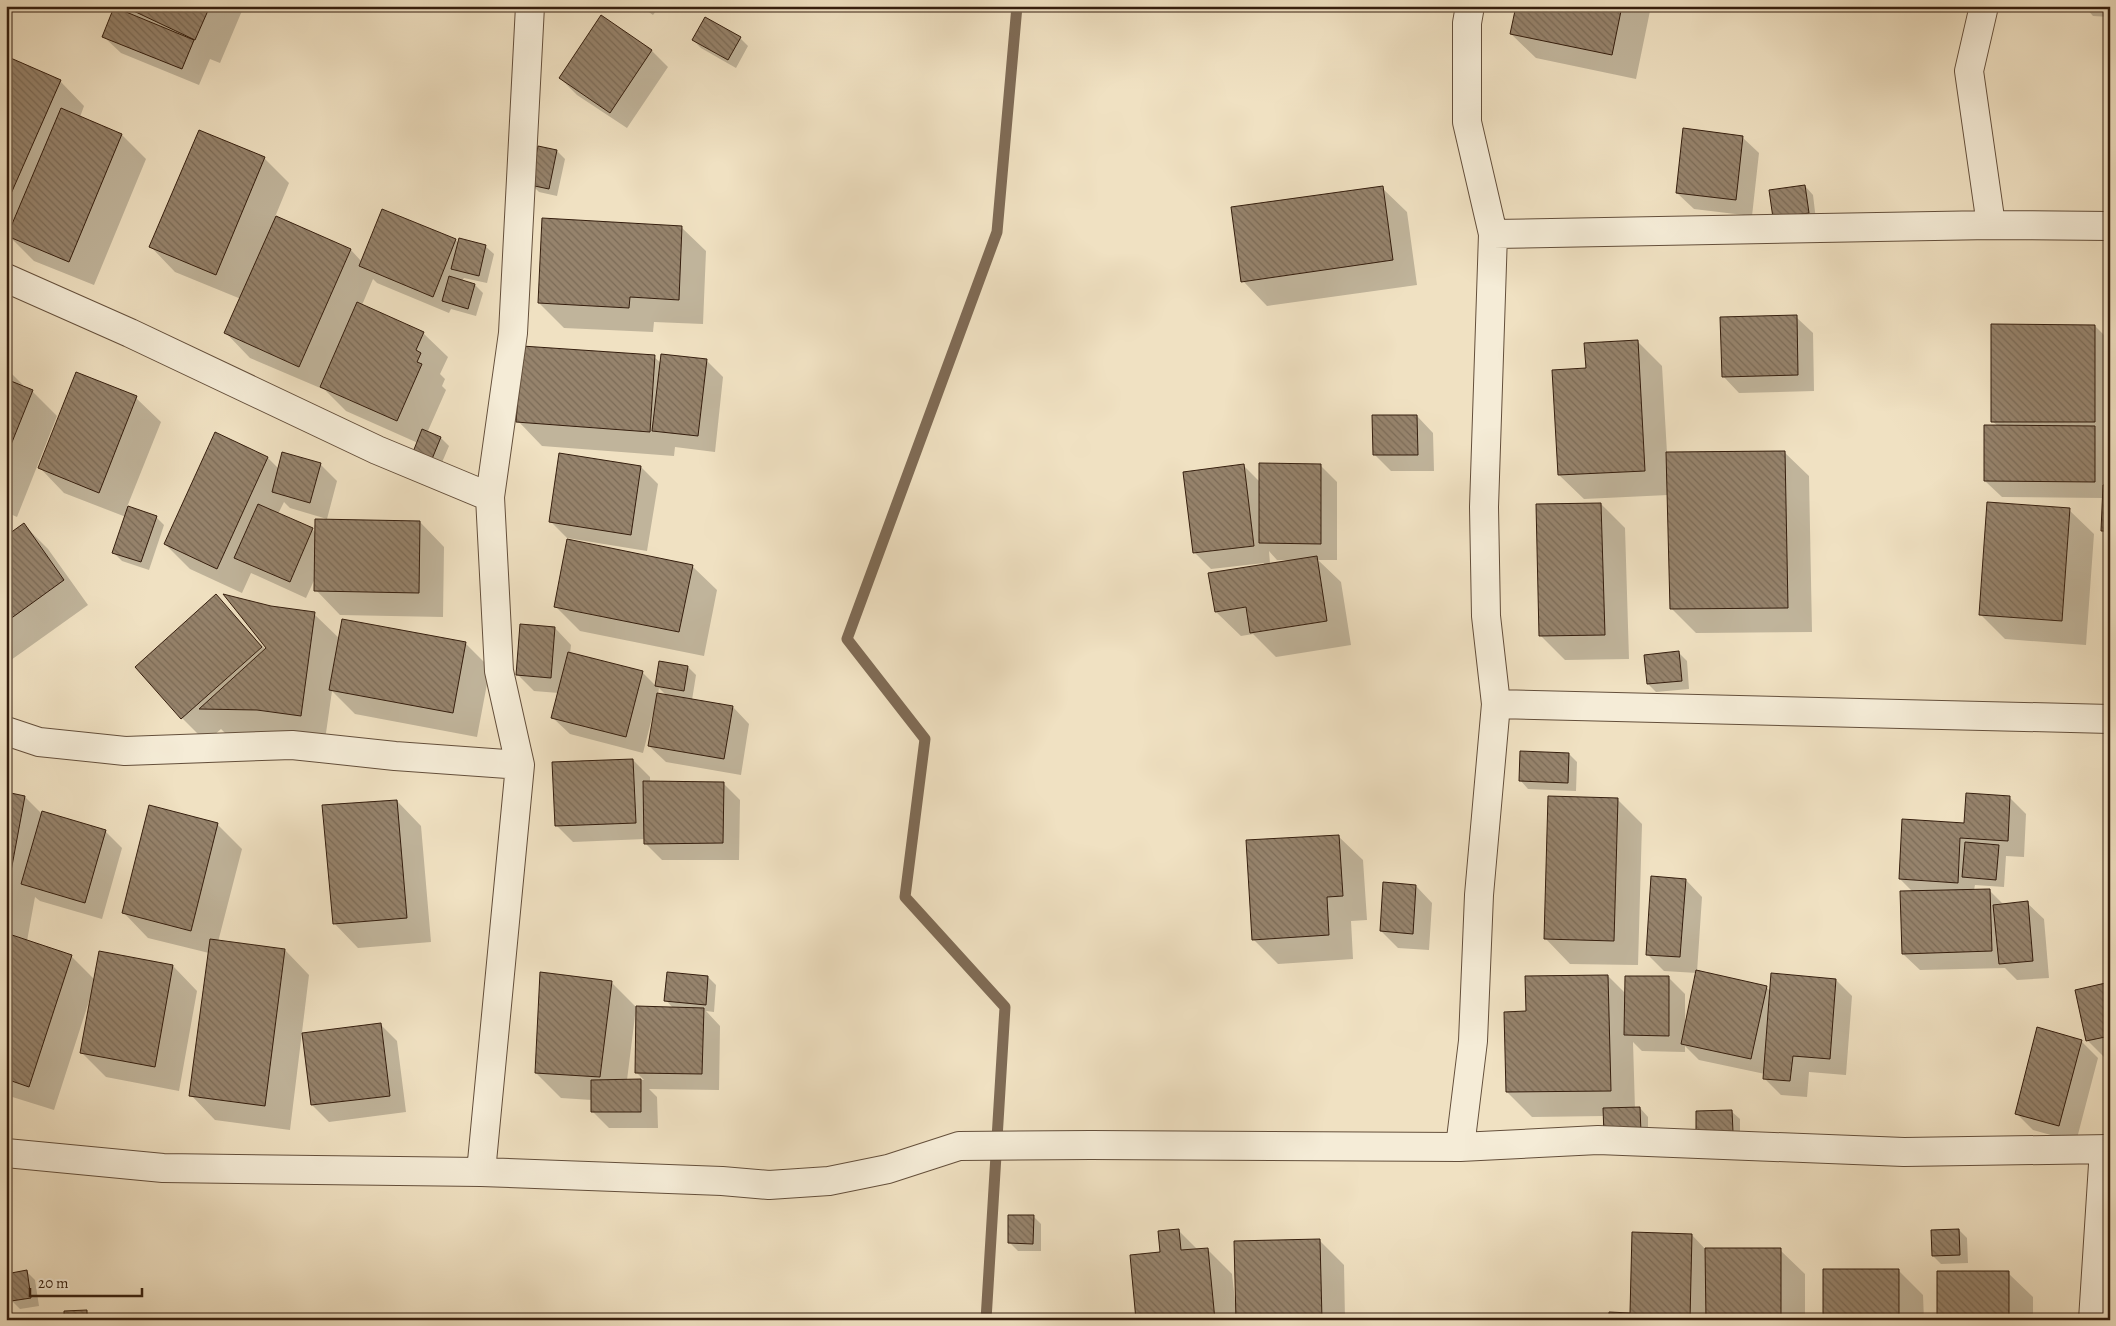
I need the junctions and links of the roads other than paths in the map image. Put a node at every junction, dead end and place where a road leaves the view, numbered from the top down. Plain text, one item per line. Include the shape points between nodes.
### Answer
1 (530, 6) edge
2 (1470, 6) edge
3 (1984, 6) edge
4 (1991, 225) junction
5 (2110, 226) edge
6 (1493, 234) junction
7 (6, 278) edge
8 (490, 497) junction
9 (1496, 704) junction
10 (2110, 719) edge
11 (6, 731) edge
12 (520, 765) junction
13 (1460, 1148) junction
14 (2107, 1149) edge
15 (6, 1153) edge
16 (481, 1172) junction
17 (2093, 1320) edge

1 - 8 street via 513,333
2 - 6 street via 1466,23 1467,122
3 - 4 street via 1969,71
4 - 5 street
4 - 6 street
6 - 9 street via 1484,507 1486,616
7 - 8 street via 377,450
8 - 12 street via 499,671
9 - 10 street
9 - 13 street via 1479,895 1473,1041
11 - 12 street via 39,742 125,751 292,745
12 - 16 street
13 - 14 street via 1598,1140 1904,1152
13 - 16 street via 959,1146 888,1169 829,1181 770,1185
14 - 17 street
15 - 16 street via 164,1168

